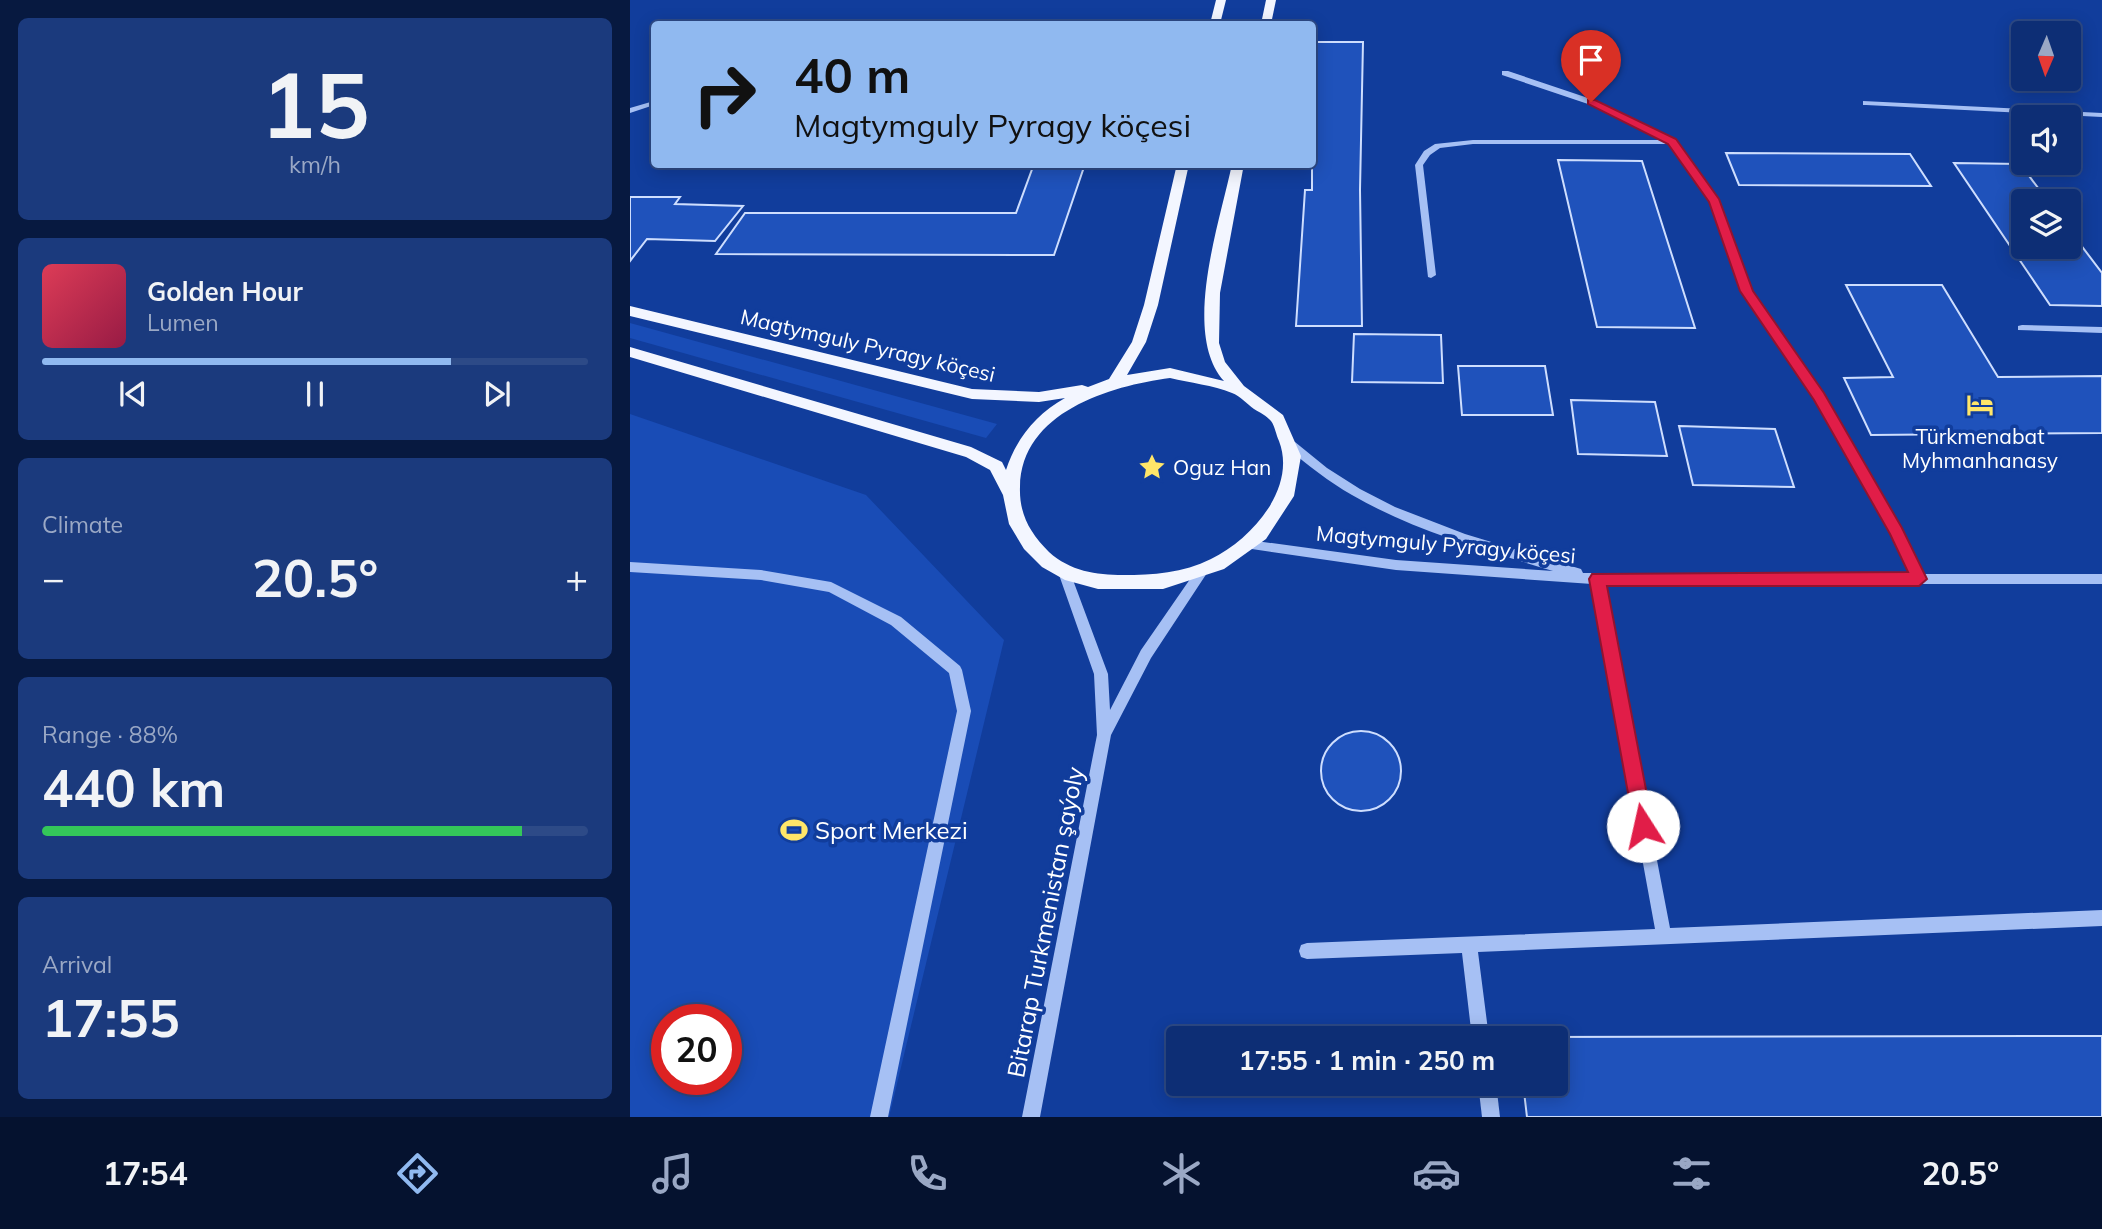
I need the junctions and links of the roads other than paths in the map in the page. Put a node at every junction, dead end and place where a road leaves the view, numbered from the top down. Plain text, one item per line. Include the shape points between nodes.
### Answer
1 (1221, 0) edge
2 (1271, 0) edge
3 (1216, 21) edge
4 (1267, 21) edge
5 (1505, 73) dead end
6 (1866, 103) dead end
7 (651, 104) edge
8 (630, 111) edge
9 (2102, 115) edge
10 (1672, 142) junction
11 (1182, 168) edge
12 (1237, 168) edge
13 (1431, 275) dead end
14 (630, 311) edge
15 (2022, 328) dead end
16 (2102, 331) edge
17 (630, 352) edge
18 (1116, 381) junction
19 (1237, 386) junction
20 (1100, 387) junction
21 (1291, 444) junction
22 (1009, 491) junction
23 (1249, 545) junction
24 (630, 567) edge
25 (1064, 572) junction
26 (1201, 573) junction
27 (1597, 579) junction
28 (1919, 579) junction
29 (2102, 579) edge
30 (1104, 735) junction
31 (2102, 918) edge
32 (1664, 936) junction
33 (1469, 944) junction
34 (1307, 951) dead end
35 (1479, 1026) edge
36 (1489, 1096) edge
37 (879, 1117) edge
38 (1031, 1117) edge
39 (1491, 1117) edge

1 - 3 main road
2 - 4 main road
5 - 10 street via 1591,102
6 - 9 street
7 - 8 street
10 - 13 lane via 1438,146 1419,165
10 - 28 street via 1715,201 1747,291 1819,397
11 - 18 main road via 1151,305 1139,342
12 - 19 main road via 1214,290 1212,343 1217,361
14 - 20 main road, Magtymguly Pyragy köçesi via 972,394 1039,397
15 - 16 street
17 - 22 main road via 971,453 996,466
18 - 19 main road via 1170,373
18 - 20 main road
19 - 21 main road via 1261,401 1280,421
20 - 22 main road via 1065,405 1036,429 1017,459
21 - 23 main road via 1293,474 1284,503 1264,533
21 - 27 street, Magtymguly Pyragy köçesi via 1314,466 1413,522
22 - 25 main road via 1014,522 1033,550
23 - 26 main road
23 - 27 street, Magtymguly Pyragy köçesi via 1396,565
24 - 37 street via 761,575 831,587 896,621 955,670 964,711
25 - 26 main road via 1130,586 1166,583
25 - 30 street via 1101,674
26 - 30 street via 1146,654
27 - 28 street, Magtymguly Pyragy köçesi
27 - 32 street
28 - 29 street, Magtymguly Pyragy köçesi
30 - 38 street, Bitarap Turkmenistan şaýoly
31 - 32 lane
32 - 33 lane
33 - 34 lane
33 - 35 street
36 - 39 street

